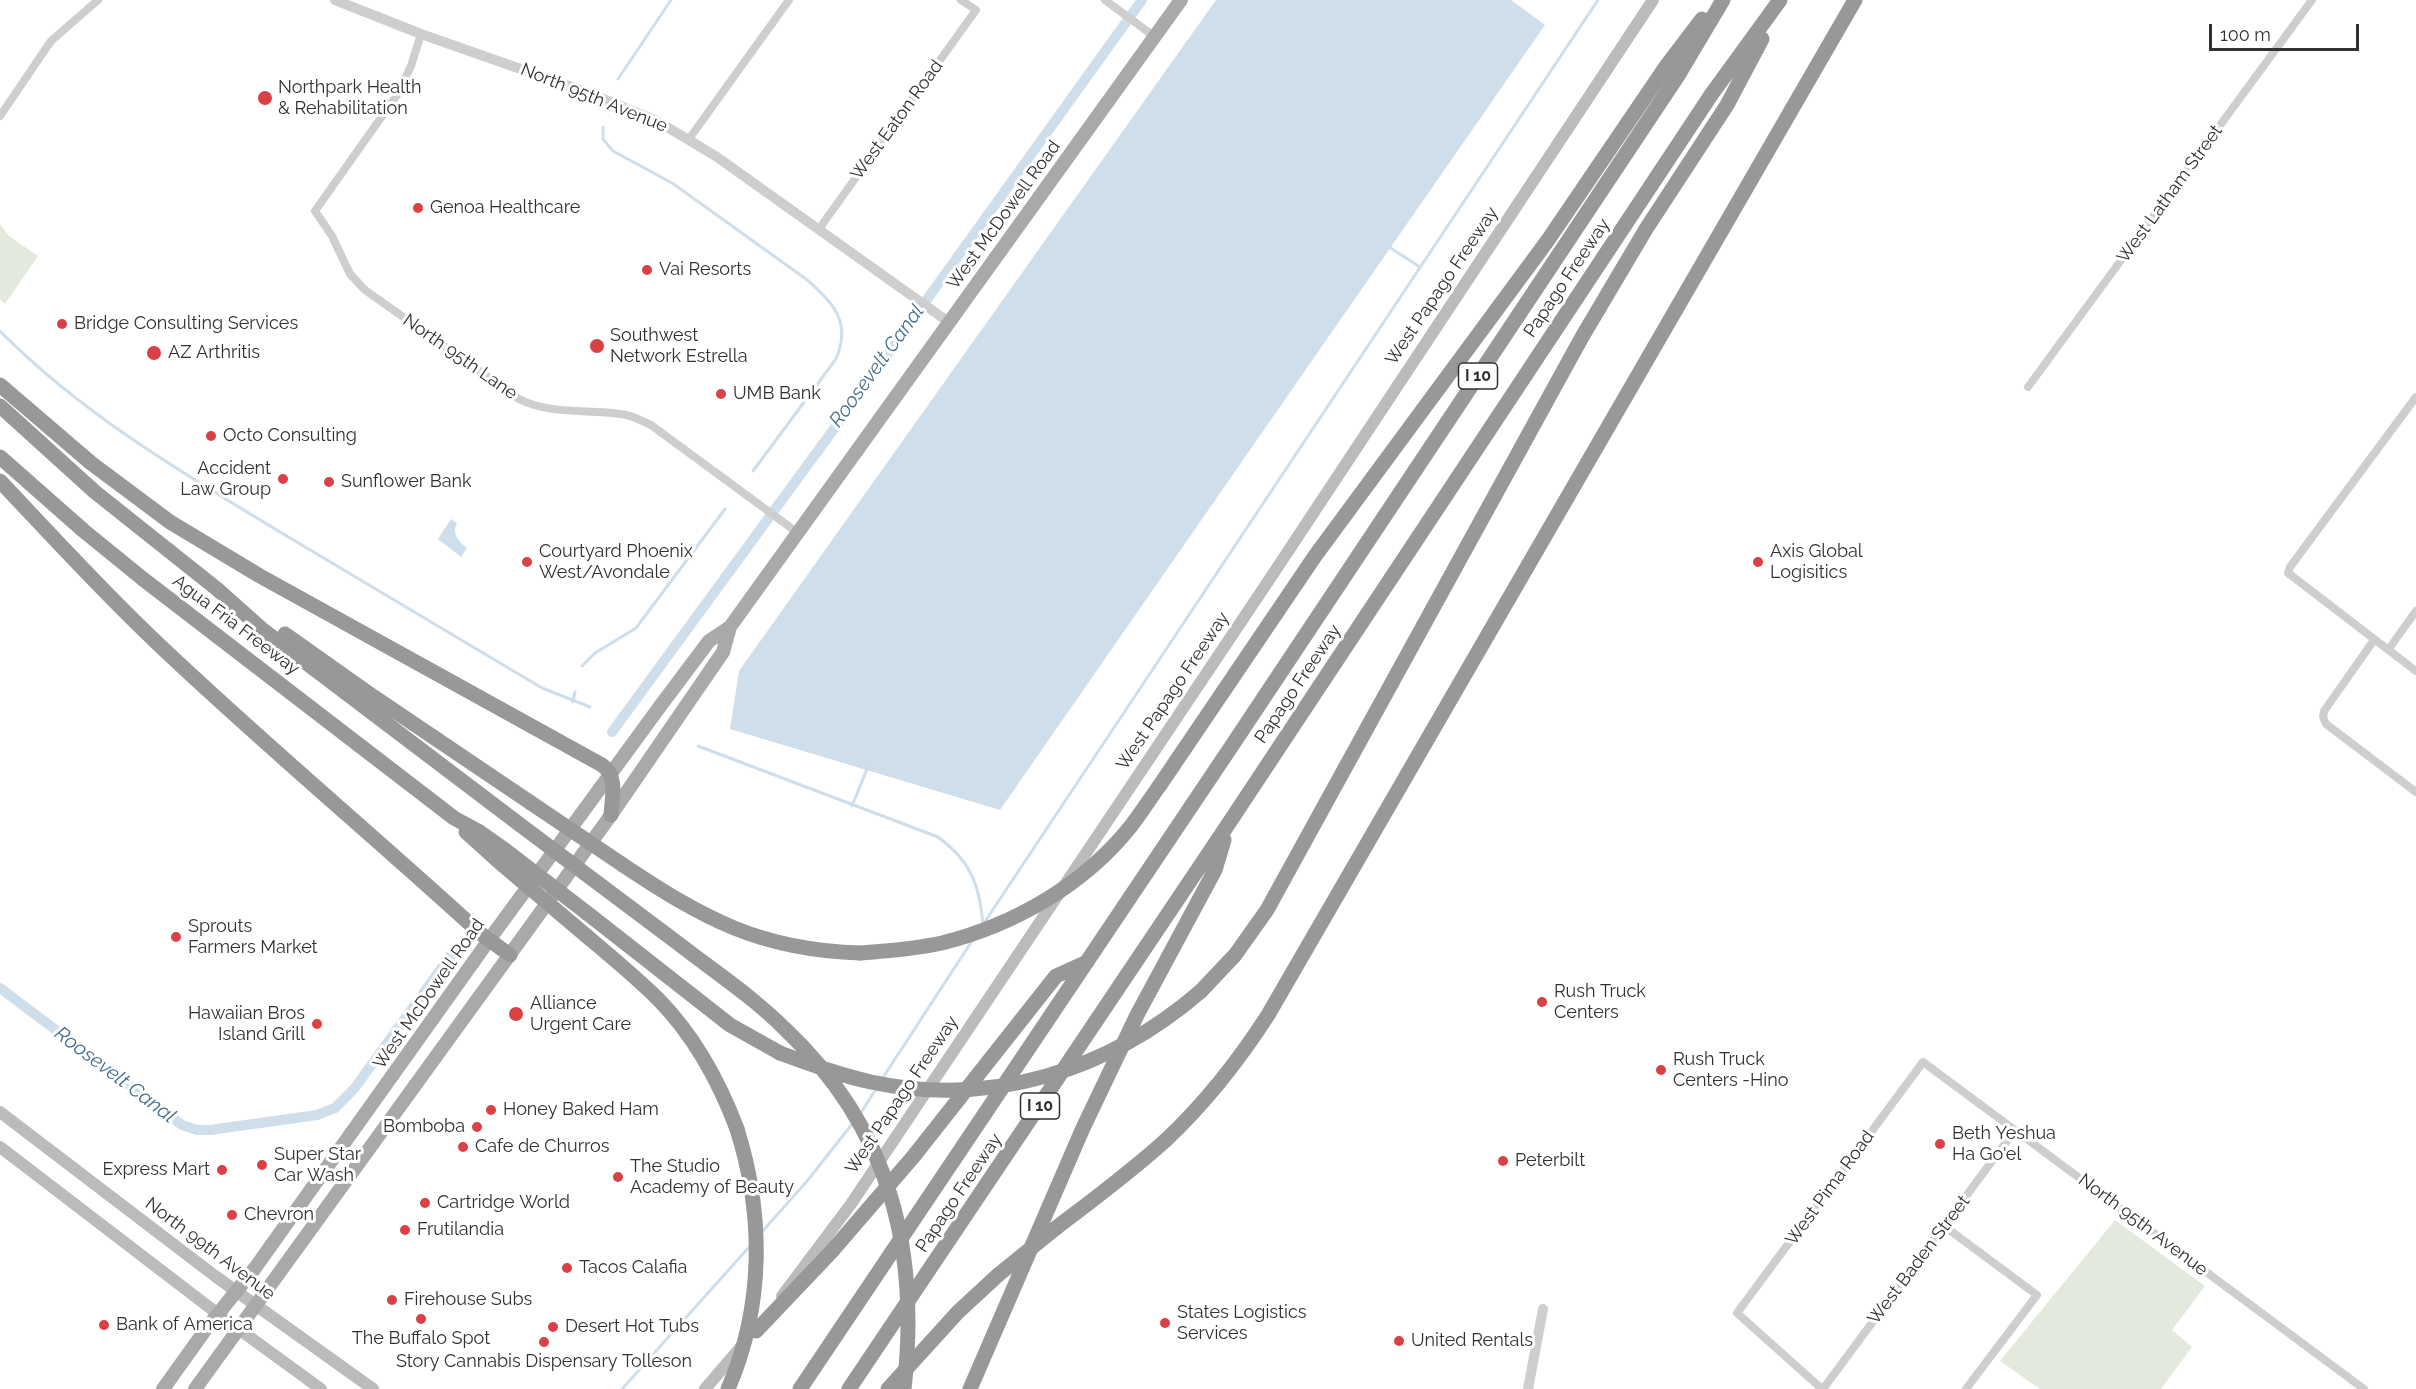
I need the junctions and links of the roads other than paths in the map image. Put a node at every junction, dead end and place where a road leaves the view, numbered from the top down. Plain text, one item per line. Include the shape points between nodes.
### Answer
1 (98, 0) edge
2 (335, 0) edge
3 (789, 0) edge
4 (962, 0) edge
5 (1105, 0) edge
6 (1181, 0) edge
7 (1653, 0) edge
8 (1717, 0) edge
9 (1723, 0) edge
10 (1781, 0) edge
11 (1855, 0) edge
12 (2312, 0) edge
13 (421, 34) junction
14 (1155, 37) junction
15 (0, 116) edge
16 (690, 139) junction
17 (819, 229) junction
18 (950, 323) junction
19 (0, 385) edge
20 (2028, 387) dead end
21 (2416, 397) edge
22 (0, 406) edge
23 (0, 457) edge
24 (0, 481) edge
25 (798, 533) junction
26 (217, 589) junction
27 (2416, 611) edge
28 (730, 627) junction
29 (2374, 640) junction
30 (2388, 650) junction
31 (2416, 671) edge
32 (610, 773) junction
33 (2416, 792) edge
34 (611, 815) junction
35 (1229, 823) junction
36 (501, 855) junction
37 (489, 940) junction
38 (510, 955) junction
39 (1087, 962) junction
40 (1923, 1062) joint
41 (0, 1112) edge
42 (2015, 1130) junction
43 (0, 1147) edge
44 (1944, 1226) junction
45 (237, 1292) junction
46 (255, 1305) junction
47 (1543, 1308) dead end
48 (218, 1314) junction
49 (238, 1329) junction
50 (756, 1330) junction
51 (2361, 1388) edge
52 (163, 1389) edge
53 (195, 1389) edge
54 (321, 1389) edge
55 (374, 1389) edge
56 (705, 1389) edge
57 (728, 1389) edge
58 (800, 1389) edge
59 (849, 1389) edge
60 (888, 1389) edge
61 (904, 1389) edge
62 (970, 1389) edge
63 (1528, 1389) edge
64 (1823, 1389) edge
65 (1966, 1389) edge

1 - 15 street via 51,41
2 - 13 street, North 95th Avenue
3 - 16 street
4 - 17 street, West Eaton Road via 976,10
5 - 14 street
6 - 14 main road, West McDowell Road
7 - 50 main road, West Papago Freeway via 851,1204
8 - 26 highway, bridge via 1666,65 1548,240 1321,548 1131,826 1072,882 993,927 941,943 860,953 802,948 735,930 677,901
9 - 39 highway, Papago Freeway / I 10 via 1673,83
10 - 35 highway, Papago Freeway / I 10 via 1711,95
10 - 36 highway, bridge via 1727,105 1582,337 1267,910 1235,955 1201,991 1167,1018 1121,1047 1058,1074 1012,1086 957,1090 892,1086 837,1074 780,1053 730,1025 587,913
11 - 60 highway, bridge via 1263,1023 1228,1072 1175,1131 998,1275 958,1312
12 - 20 street, West Latham Street
13 - 16 street, North 95th Avenue via 586,92
13 - 25 street, North 95th Lane via 397,95 315,211 350,274 380,302 519,399 536,406 633,417 651,425
14 - 18 main road, West McDowell Road
16 - 17 street, North 95th Avenue
17 - 18 street, North 95th Avenue
18 - 25 main road, West McDowell Road
19 - 32 highway via 91,463 170,522
21 - 29 street via 2288,573
22 - 26 highway, Agua Fria Freeway via 119,512
23 - 36 highway, Agua Fria Freeway via 126,565 454,818 472,838
24 - 37 highway via 72,560 156,642 310,784
25 - 28 main road, West McDowell Road
26 - 61 highway, bridge via 263,630 750,998 787,1030 833,1081 877,1158 904,1249 909,1314
27 - 30 street
28 - 32 main road, West McDowell Road via 709,641
28 - 34 main road, West McDowell Road via 723,652
29 - 30 street
29 - 33 street via 2323,717
30 - 31 street
32 - 34 highway
32 - 37 main road, West McDowell Road
34 - 38 main road, West McDowell Road
35 - 59 highway, Papago Freeway / I 10
35 - 62 highway via 1215,870 1111,1068
36 - 57 highway, bridge via 644,986 684,1029 717,1082 737,1129 751,1176 757,1221 757,1271 747,1336
37 - 38 highway
37 - 45 main road, West McDowell Road
38 - 46 main road, West McDowell Road
39 - 50 highway via 1056,976 913,1157 832,1251
39 - 58 highway, Papago Freeway / I 10
40 - 42 street, North 95th Avenue
40 - 64 street, West Pima Road via 1737,1313
41 - 45 main road, North 99th Avenue
42 - 44 street, West Baden Street
42 - 51 street, North 95th Avenue
43 - 48 main road
44 - 64 street, West Baden Street
44 - 65 street via 2037,1295
45 - 46 main road, North 99th Avenue
45 - 48 main road, West McDowell Road
46 - 49 main road, West McDowell Road
46 - 55 main road, North 99th Avenue
47 - 63 street
48 - 49 main road
48 - 52 main road, West McDowell Road
49 - 53 main road, West McDowell Road
49 - 54 main road
50 - 56 main road, West Papago Freeway

